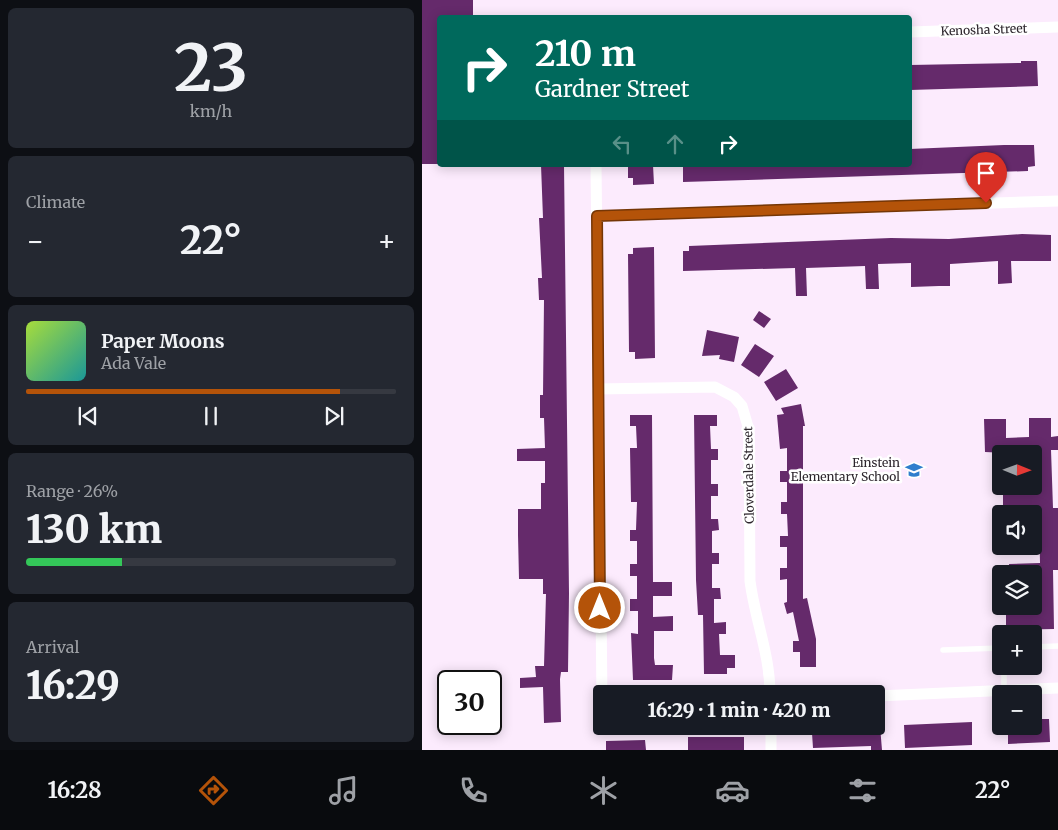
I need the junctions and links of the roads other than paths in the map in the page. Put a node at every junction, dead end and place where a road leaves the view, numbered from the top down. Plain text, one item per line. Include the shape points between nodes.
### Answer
1 (1058, 28) edge
2 (912, 32) edge
3 (596, 167) edge
4 (1058, 201) edge
5 (597, 216) junction
6 (598, 389) junction
7 (1058, 646) edge
8 (1042, 647) edge
9 (992, 648) edge
10 (943, 650) dead end
11 (602, 685) edge
12 (770, 685) edge
13 (1058, 688) edge
14 (1042, 689) edge
15 (992, 691) edge
16 (885, 696) edge
17 (771, 735) edge
18 (771, 750) edge

1 - 2 street, Kenosha Street
3 - 5 street
4 - 5 street
5 - 6 street
6 - 11 street
6 - 12 street, Cloverdale Street via 715,388 734,397 742,406 749,430 750,581 768,658
7 - 8 lane
9 - 10 lane
13 - 14 street
15 - 16 street
17 - 18 street

